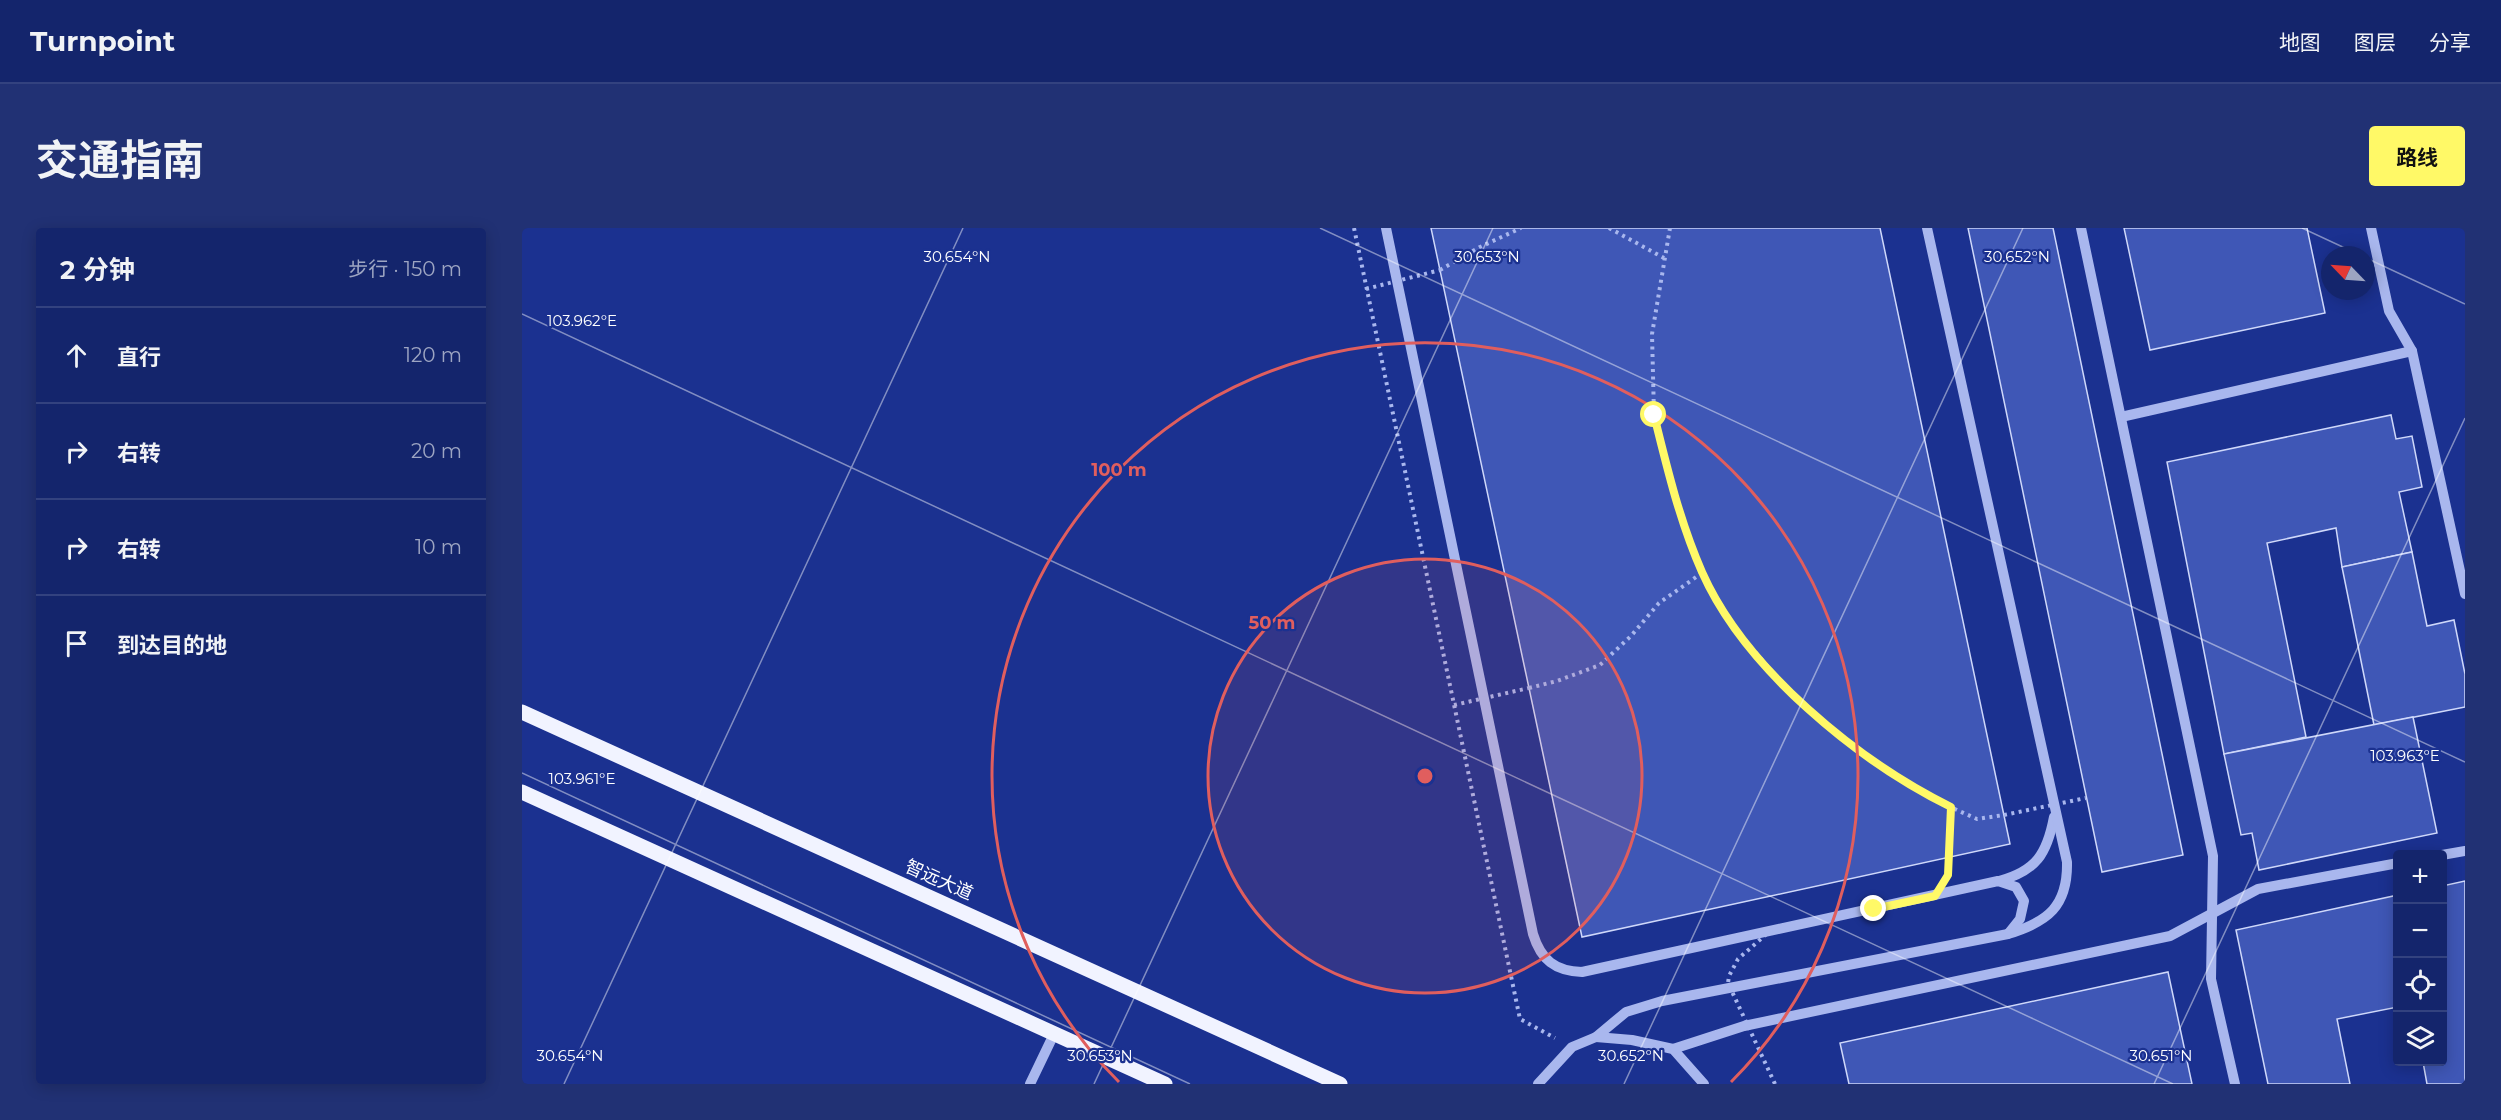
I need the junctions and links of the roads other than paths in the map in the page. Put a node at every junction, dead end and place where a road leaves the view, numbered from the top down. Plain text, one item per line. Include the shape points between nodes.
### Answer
1 (1386, 228) edge
2 (1927, 228) edge
3 (2081, 228) edge
4 (2371, 228) edge
5 (2412, 351) junction
6 (2121, 417) junction
7 (2465, 594) edge
8 (522, 712) edge
9 (522, 792) edge
10 (2055, 811) junction
11 (2465, 850) edge
12 (2447, 854) edge
13 (2393, 864) edge
14 (1998, 881) junction
15 (2212, 914) junction
16 (2008, 934) junction
17 (1054, 1034) junction
18 (1596, 1037) junction
19 (1673, 1049) junction
20 (1030, 1084) edge
21 (1165, 1084) edge
22 (1340, 1084) edge
23 (1538, 1084) edge
24 (1704, 1084) edge
25 (2235, 1084) edge

1 - 14 lane via 1533,934 1547,962 1557,968 1582,972
2 - 10 lane
3 - 6 lane
4 - 5 lane via 2389,311
5 - 6 lane
5 - 7 lane
6 - 15 lane via 2213,856
8 - 22 main road, 智远大道
9 - 17 main road
10 - 14 lane via 2049,843 2036,863 2019,876
10 - 16 lane via 2067,862 2064,892 2059,903 2039,923
11 - 12 lane
13 - 15 lane via 2258,889
14 - 16 lane via 2016,887 2024,901 2020,919
15 - 19 lane via 2170,936 1744,1026
15 - 25 lane via 2211,979
16 - 18 lane via 1662,1001 1626,1012
17 - 20 lane
17 - 21 main road
18 - 19 lane
18 - 23 lane via 1572,1047
19 - 24 lane

